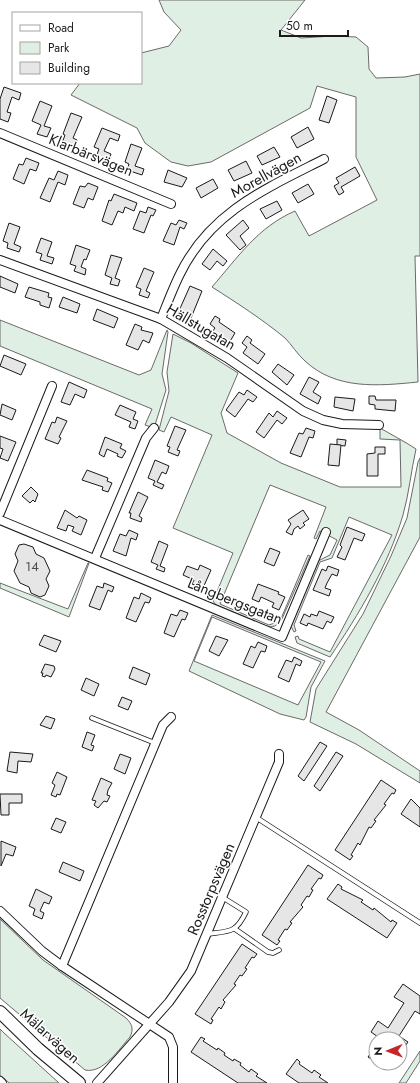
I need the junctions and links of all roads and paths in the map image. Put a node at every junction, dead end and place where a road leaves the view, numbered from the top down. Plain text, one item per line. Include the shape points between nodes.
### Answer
1 (0, 133) edge
2 (324, 159) dead end
3 (171, 204) dead end
4 (0, 260) edge
5 (161, 318) junction
6 (52, 386) dead end
7 (379, 425) dead end
8 (154, 428) dead end
9 (0, 513) edge
10 (0, 520) edge
11 (326, 532) dead end
12 (95, 558) junction
13 (171, 717) dead end
14 (92, 718) dead end
15 (155, 744) junction
16 (280, 754) dead end
17 (257, 818) junction
18 (222, 897) junction
19 (0, 911) edge
20 (420, 923) edge
21 (235, 929) junction
22 (208, 934) junction
23 (279, 950) dead end
24 (62, 966) junction
25 (0, 1012) edge
26 (148, 1024) junction
27 (0, 1081) edge
28 (2, 1083) edge
29 (79, 1083) edge
30 (97, 1083) edge
31 (173, 1083) edge

1 - 3 street, Klarbärsvägen
2 - 5 street, Morellvägen via 238,205 216,225 196,248 180,273
4 - 5 street, Hällstugatan
5 - 7 street, Hällstugatan via 221,354 303,411 323,420 342,424
6 - 9 street
8 - 12 street via 146,438
10 - 12 street, Långbergsgatan
11 - 12 street, Långbergsgatan via 282,637
13 - 15 street via 163,725
14 - 15 lane
15 - 24 street
16 - 17 street, Rosstorpsvägen
17 - 18 street, Rosstorpsvägen
17 - 20 lane
18 - 21 lane via 246,912 240,925
18 - 22 street, Rosstorpsvägen
19 - 24 street via 42,951
21 - 22 lane
21 - 23 lane via 268,952
22 - 26 street, Rosstorpsvägen via 192,971 169,1002
24 - 26 street
25 - 29 main road, Mälarvägen
26 - 30 street, Rosstorpsvägen
26 - 31 street via 165,1033 171,1041
27 - 28 street

